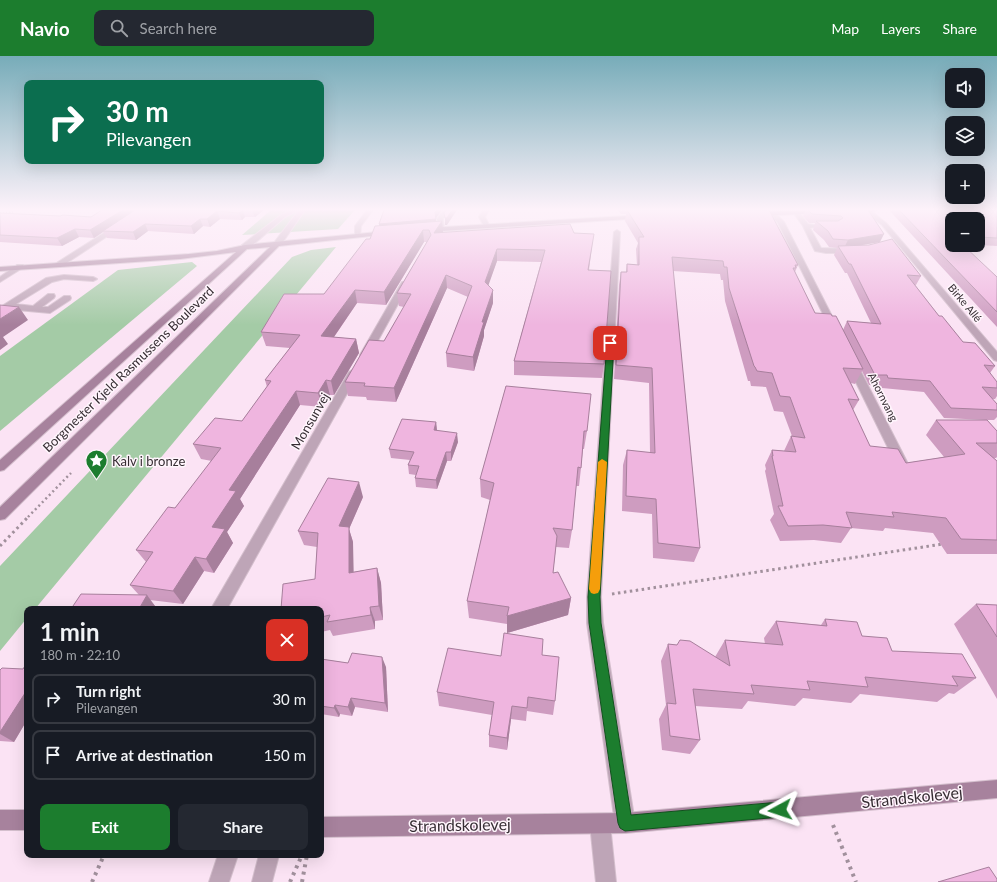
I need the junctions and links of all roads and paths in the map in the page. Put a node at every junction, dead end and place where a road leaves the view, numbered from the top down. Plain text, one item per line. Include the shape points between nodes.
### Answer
1 (83, 249) edge
2 (239, 249) edge
3 (243, 249) edge
4 (272, 249) edge
5 (616, 249) edge
6 (794, 249) edge
7 (818, 249) edge
8 (905, 249) edge
9 (857, 251) edge
10 (59, 264) junction
11 (74, 264) junction
12 (20, 267) junction
13 (0, 268) edge
14 (64, 276) junction
15 (410, 276) edge
16 (0, 280) edge
17 (88, 282) dead end
18 (51, 296) dead end
19 (67, 298) dead end
20 (4, 306) edge
21 (34, 309) junction
22 (838, 336) edge
23 (849, 357) edge
24 (997, 358) edge
25 (904, 466) edge
26 (0, 467) edge
27 (0, 514) edge
28 (948, 543) dead end
29 (594, 597) junction
30 (221, 606) edge
31 (997, 789) edge
32 (826, 806) junction
33 (0, 820) edge
34 (24, 820) edge
35 (625, 823) junction
36 (600, 824) junction
37 (324, 827) edge
38 (103, 858) edge
39 (227, 858) edge
40 (267, 858) edge
41 (301, 858) edge
42 (306, 858) edge
43 (92, 882) edge
44 (219, 882) edge
45 (262, 882) edge
46 (290, 882) edge
47 (302, 882) edge
48 (606, 882) edge
49 (856, 882) edge

1 - 10 street
2 - 11 street via 223,253
3 - 26 street, Borgmester Kjeld Rasmussens Boulevard
4 - 27 street, Borgmester Kjeld Rasmussens Boulevard
5 - 29 street
6 - 22 street
7 - 9 street
8 - 24 street, Birke Allé
10 - 11 street
10 - 12 street
11 - 14 street
12 - 13 street
12 - 16 street
14 - 17 street via 93,279
14 - 20 street via 49,280
15 - 30 street, Monsunvej
18 - 21 street
19 - 21 street via 50,310
20 - 21 street
23 - 25 street, Ahornvang
28 - 29 path
29 - 35 street via 595,623
31 - 32 street, Strandskolevej
32 - 35 street, Strandskolevej
32 - 49 path
33 - 34 street
35 - 36 street, Strandskolevej
36 - 37 street, Strandskolevej
36 - 48 street
38 - 43 path
39 - 44 street
40 - 45 street
41 - 46 path
42 - 47 path

